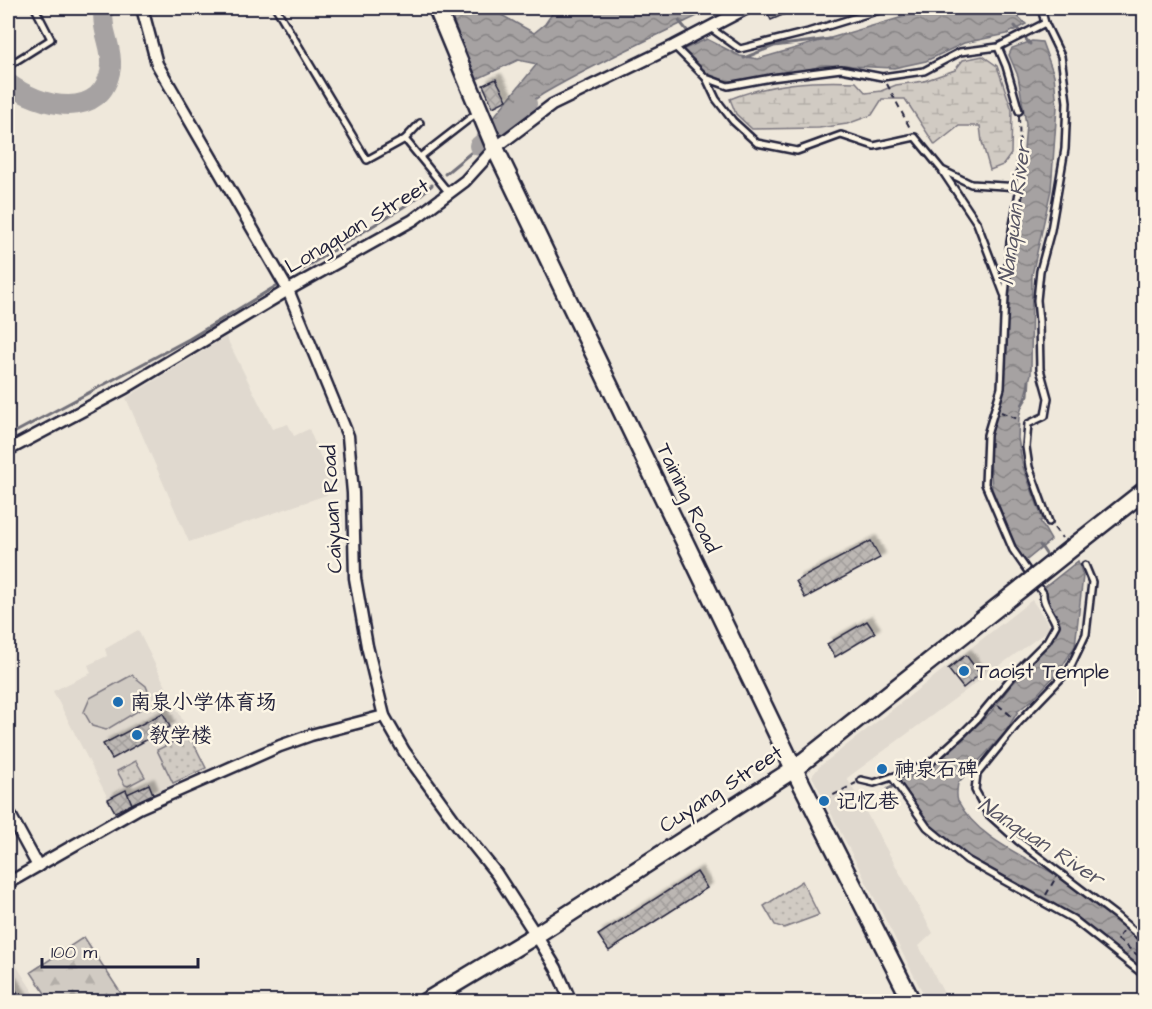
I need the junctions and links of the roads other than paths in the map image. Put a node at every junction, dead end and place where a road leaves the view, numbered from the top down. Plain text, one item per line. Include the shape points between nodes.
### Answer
1 (35, 8) edge
2 (142, 8) edge
3 (277, 8) edge
4 (747, 8) edge
5 (886, 8) edge
6 (1041, 8) edge
7 (439, 14) edge
8 (1045, 23) junction
9 (709, 27) junction
10 (674, 46) junction
11 (998, 47) junction
12 (8, 66) edge
13 (706, 78) junction
14 (1019, 111) road end
15 (479, 112) junction
16 (420, 123) dead end
17 (405, 139) junction
18 (495, 148) junction
19 (420, 157) junction
20 (1021, 159) road end
21 (942, 170) junction
22 (1020, 187) junction
23 (449, 193) junction
24 (288, 290) junction
25 (1005, 296) junction
26 (8, 450) edge
27 (1144, 491) edge
28 (1049, 522) road end
29 (1085, 565) dead end
30 (384, 716) junction
31 (794, 769) junction
32 (892, 777) junction
33 (861, 780) dead end
34 (8, 811) edge
35 (38, 866) junction
36 (8, 883) edge
37 (536, 935) junction
38 (1144, 940) edge
39 (1144, 975) edge
40 (425, 1002) edge
41 (571, 1002) edge
42 (912, 1002) edge

1 - 12 lane via 51,39
2 - 24 street, Caiyuan Road via 158,64
3 - 17 lane via 367,160
4 - 9 street, Longquan Street
5 - 9 lane via 740,50
6 - 8 lane
7 - 15 street, Taining Road
8 - 11 lane
8 - 28 lane via 1061,56 1067,102 1065,149 1037,300 1040,369 1048,398 1045,416 1029,424 1026,447
9 - 10 street, Longquan Street
10 - 13 lane
10 - 18 street, Longquan Street via 552,105
11 - 13 lane via 960,52 924,71 882,77 841,69 728,86
11 - 14 lane
13 - 21 lane via 733,121 757,143 797,151 841,135 874,146 915,137
15 - 18 street, Taining Road
15 - 19 lane
16 - 17 lane
17 - 19 lane
18 - 23 street, Longquan Street
18 - 31 street, Taining Road
19 - 23 lane
20 - 22 lane
21 - 22 lane via 971,184
21 - 25 lane via 977,223
22 - 25 lane
23 - 24 street, Longquan Street via 413,220
24 - 26 street, Longquan Street via 125,388
24 - 30 street, Caiyuan Road via 348,436 355,579
25 - 32 lane via 1002,378 987,435 985,484 1013,550 1043,593 1042,600 1056,625 1047,641 978,720 929,764
27 - 31 street, Cuyang Street, bridge
29 - 38 lane via 1092,582 1086,634 1069,670 977,774 975,790 988,814 1018,841
30 - 35 street via 280,746 139,808
30 - 37 street, Caiyuan Road via 404,751 496,873
31 - 37 street, Cuyang Street
31 - 42 street, Taining Road
32 - 33 lane via 874,783
32 - 39 lane via 927,827 967,860 1073,919
34 - 35 street
35 - 36 street
37 - 40 street, Cuyang Street
37 - 41 street, Caiyuan Road

